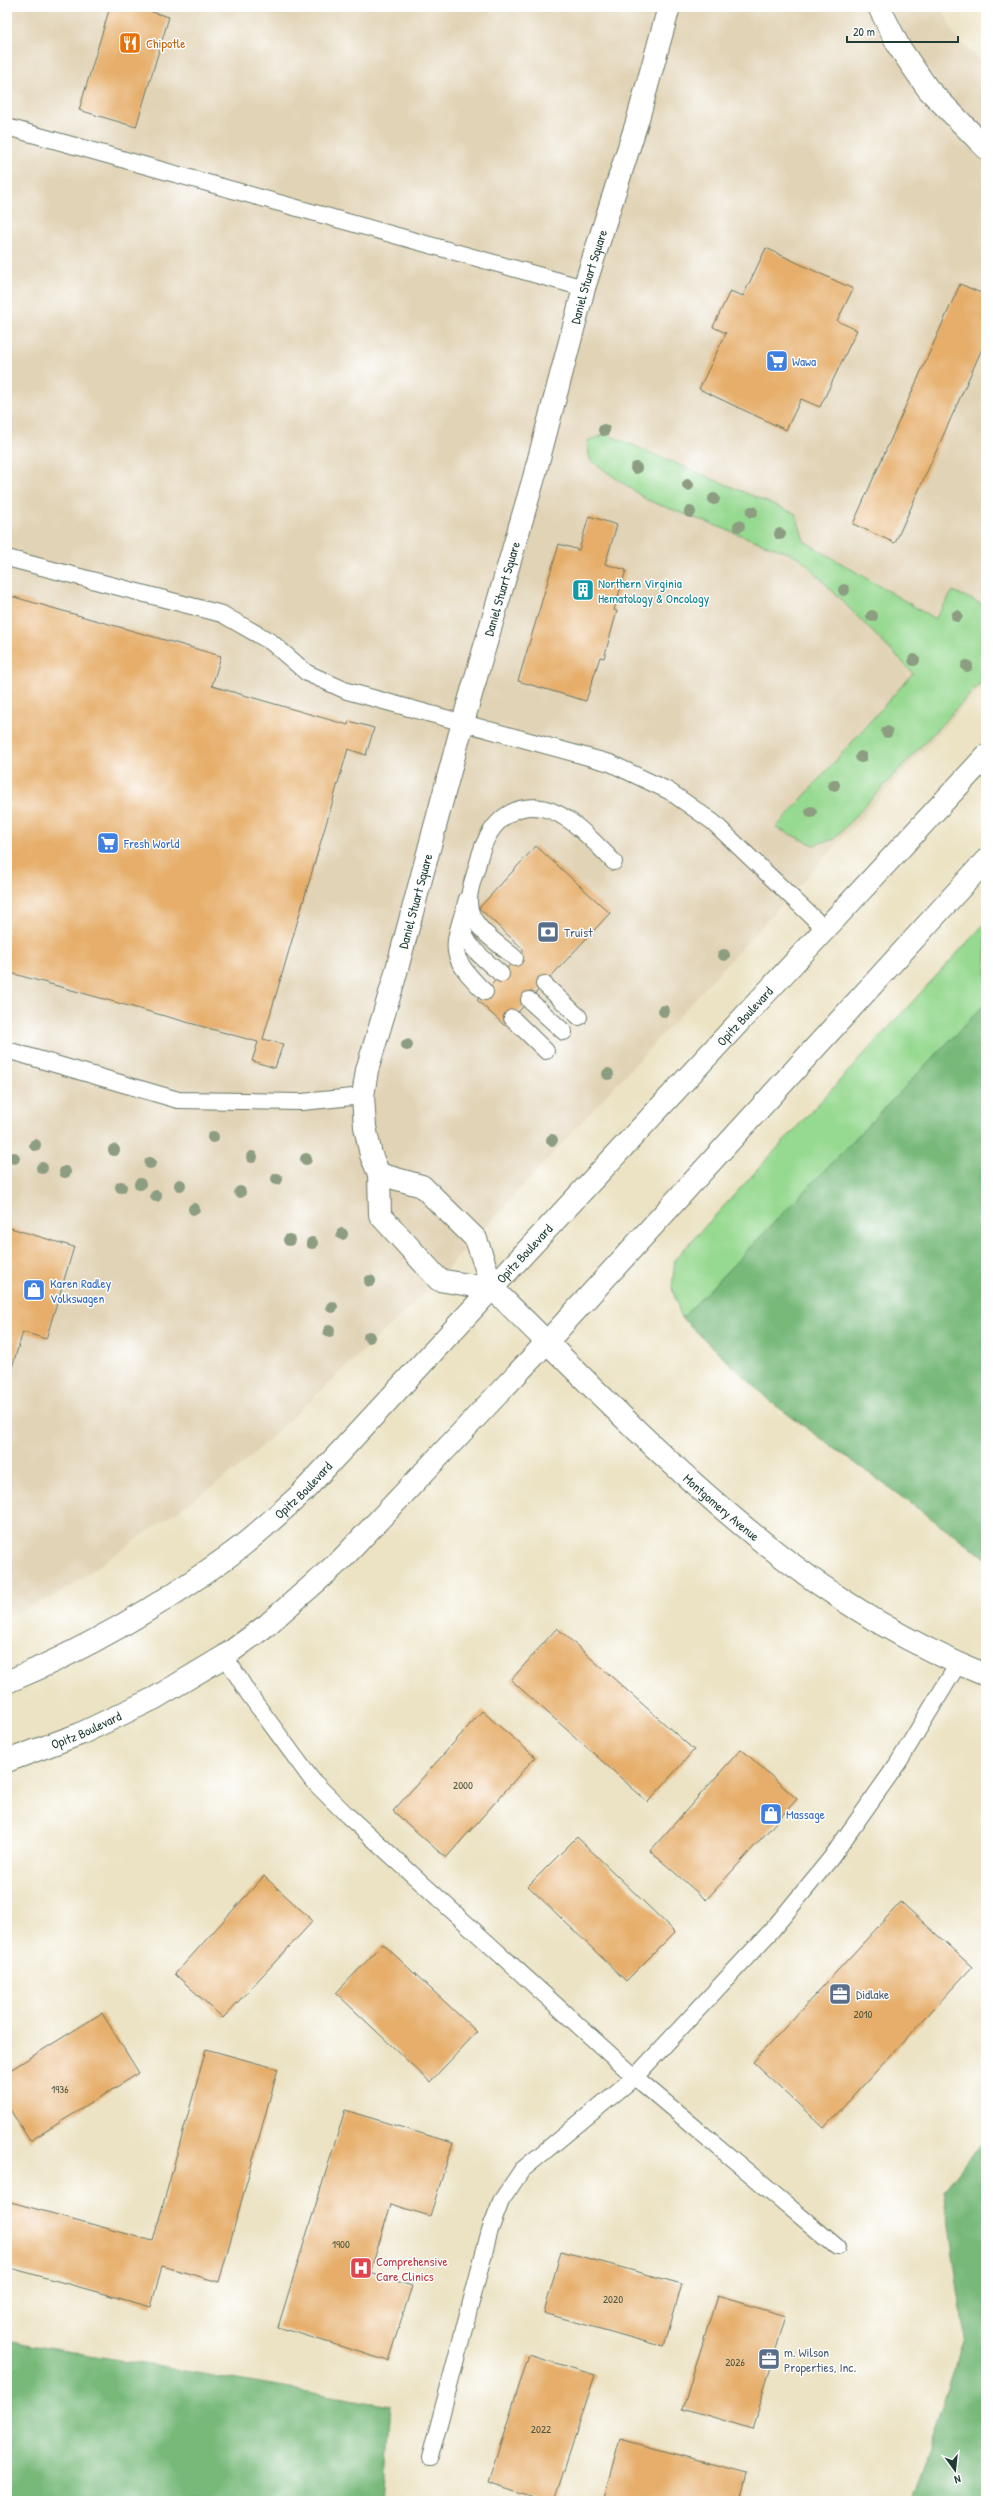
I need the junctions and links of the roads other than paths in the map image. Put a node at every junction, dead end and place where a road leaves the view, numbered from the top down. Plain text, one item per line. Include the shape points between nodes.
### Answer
1 (669, 7) edge
2 (879, 7) edge
3 (7, 128) edge
4 (986, 148) edge
5 (584, 288) junction
6 (7, 558) edge
7 (463, 722) junction
8 (986, 756) edge
9 (986, 860) edge
10 (614, 862) dead end
11 (468, 896) junction
12 (826, 930) junction
13 (515, 958) dead end
14 (501, 974) dead end
15 (544, 984) dead end
16 (485, 992) dead end
17 (529, 1000) dead end
18 (579, 1017) dead end
19 (512, 1018) dead end
20 (564, 1032) dead end
21 (7, 1050) edge
22 (546, 1051) dead end
23 (363, 1096) junction
24 (379, 1174) junction
25 (493, 1289) junction
26 (547, 1342) junction
27 (225, 1656) junction
28 (59, 1661) junction
29 (958, 1664) junction
30 (986, 1675) edge
31 (7, 1682) edge
32 (7, 1689) edge
33 (7, 1761) edge
34 (635, 2077) junction
35 (836, 2247) dead end
36 (430, 2458) dead end

1 - 5 main road, Daniel Stuart Square via 637,122
2 - 4 main road via 900,47 928,89
3 - 5 lane
5 - 7 main road, Daniel Stuart Square via 533,481
6 - 7 lane via 222,614 271,642 307,673 347,691
7 - 12 lane via 610,763 669,791 713,822
7 - 23 main road, Daniel Stuart Square via 394,980 367,1070
8 - 12 main road, Opitz Boulevard
9 - 26 main road, Opitz Boulevard
10 - 11 lane via 567,819 551,811 534,807 519,809 502,818 490,829 482,845
11 - 13 lane via 471,913 479,926
11 - 14 lane via 462,923 466,938
11 - 16 lane via 454,944 463,971
12 - 25 main road, Opitz Boulevard
15 - 18 lane
17 - 20 lane
19 - 22 lane
21 - 23 lane via 178,1100 295,1102
23 - 24 main road, Daniel Stuart Square via 365,1127 371,1155
24 - 25 main road via 422,1186 476,1239
24 - 25 main road, Daniel Stuart Square via 380,1215 439,1280
25 - 26 main road, Montgomery Avenue
25 - 28 main road, Opitz Boulevard via 301,1494 237,1549 140,1617
26 - 27 main road, Opitz Boulevard via 342,1559 267,1625
26 - 29 main road, Montgomery Avenue via 713,1502 794,1568 884,1627
27 - 33 main road, Opitz Boulevard via 155,1698 114,1718 80,1734
27 - 34 lane via 248,1693 312,1780 354,1822
28 - 31 main road, Opitz Boulevard
28 - 32 main road
29 - 30 main road, Montgomery Avenue
29 - 34 lane via 898,1763 831,1858 772,1930
34 - 35 lane
34 - 36 lane via 522,2170 501,2202 490,2230

